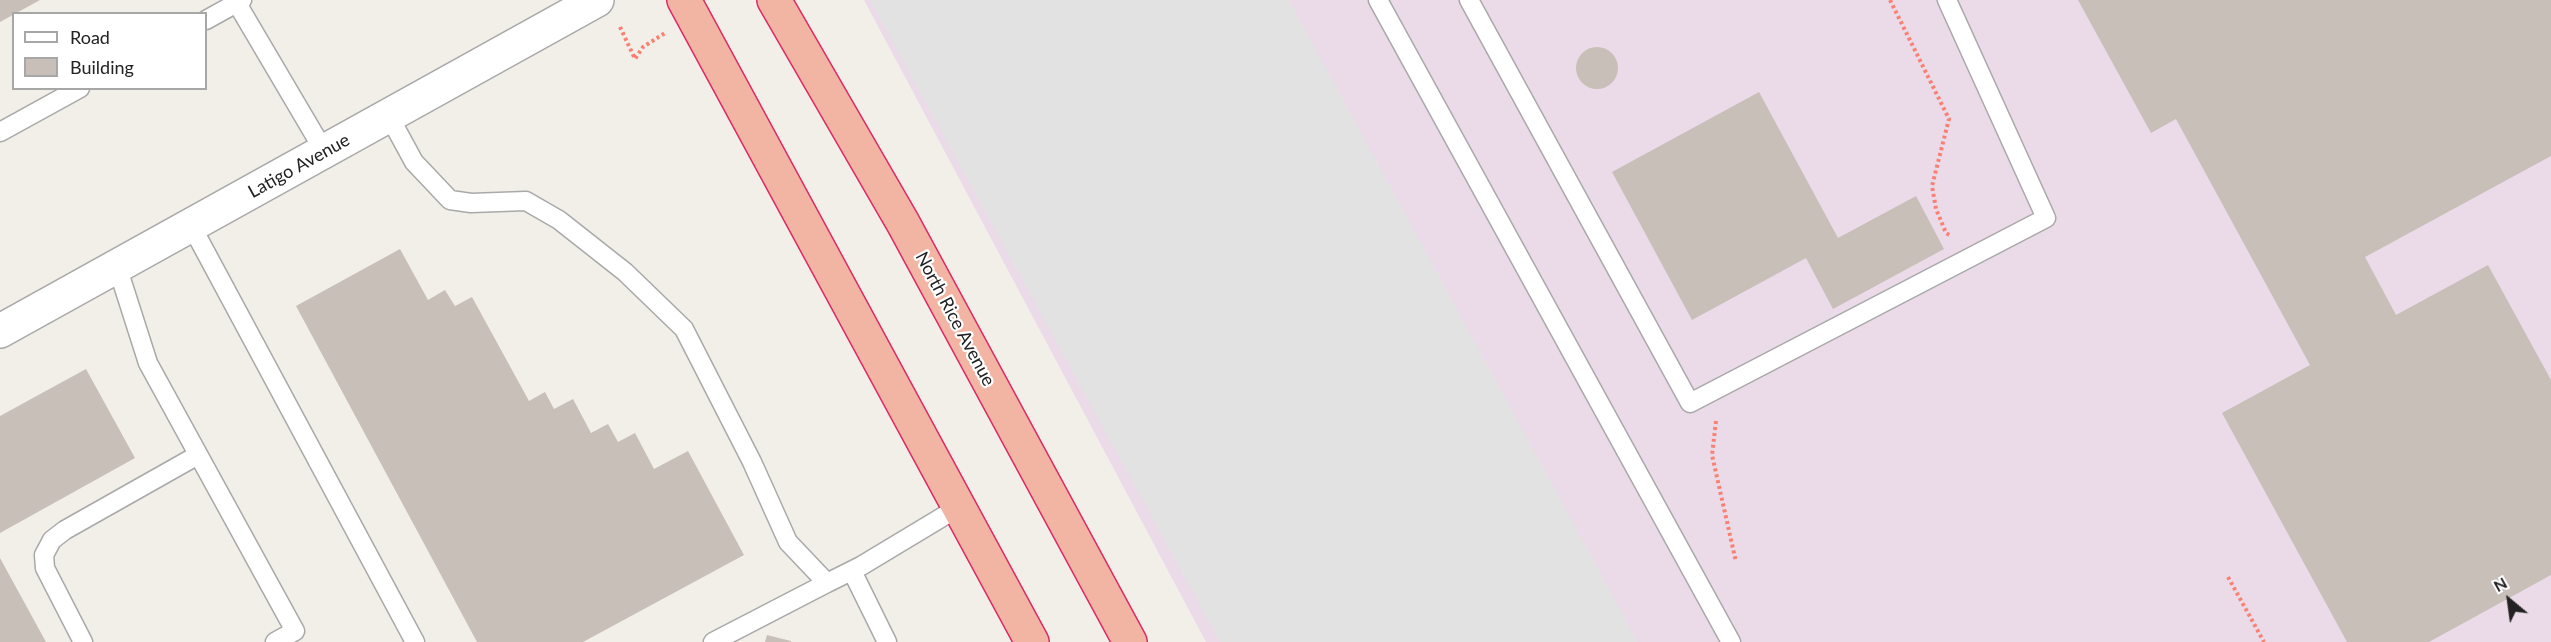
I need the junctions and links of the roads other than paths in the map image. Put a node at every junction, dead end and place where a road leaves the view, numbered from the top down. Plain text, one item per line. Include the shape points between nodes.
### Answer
1 (774, 0) edge
2 (1378, 0) edge
3 (1469, 0) edge
4 (1947, 0) edge
5 (238, 1) edge
6 (689, 8) edge
7 (606, 9) edge
8 (207, 19) edge
9 (76, 90) edge
10 (388, 116) junction
11 (0, 132) edge
12 (324, 151) junction
13 (191, 225) junction
14 (117, 266) junction
15 (0, 331) edge
16 (198, 454) junction
17 (959, 507) junction
18 (852, 571) junction
19 (827, 583) junction
20 (82, 642) edge
21 (275, 642) edge
22 (414, 642) edge
23 (713, 642) edge
24 (887, 642) edge
25 (1032, 642) edge
26 (1130, 642) edge
27 (1731, 642) edge

1 - 26 highway, North Rice Avenue via 903,223
2 - 27 lane
3 - 4 lane via 1690,403 2046,218
5 - 8 lane
5 - 12 lane
6 - 17 highway
7 - 10 street, Latigo Avenue
9 - 11 lane
10 - 12 street, Latigo Avenue
10 - 19 lane via 414,162 450,200 526,201 559,219 625,272 684,329 788,542
12 - 13 street, Latigo Avenue
13 - 14 street, Latigo Avenue
13 - 22 lane
14 - 15 street, Latigo Avenue
14 - 16 lane via 148,363
16 - 20 lane via 52,540 44,555 45,568
16 - 21 lane via 295,631
17 - 18 lane
17 - 25 highway
18 - 19 lane
18 - 24 lane
19 - 23 lane

